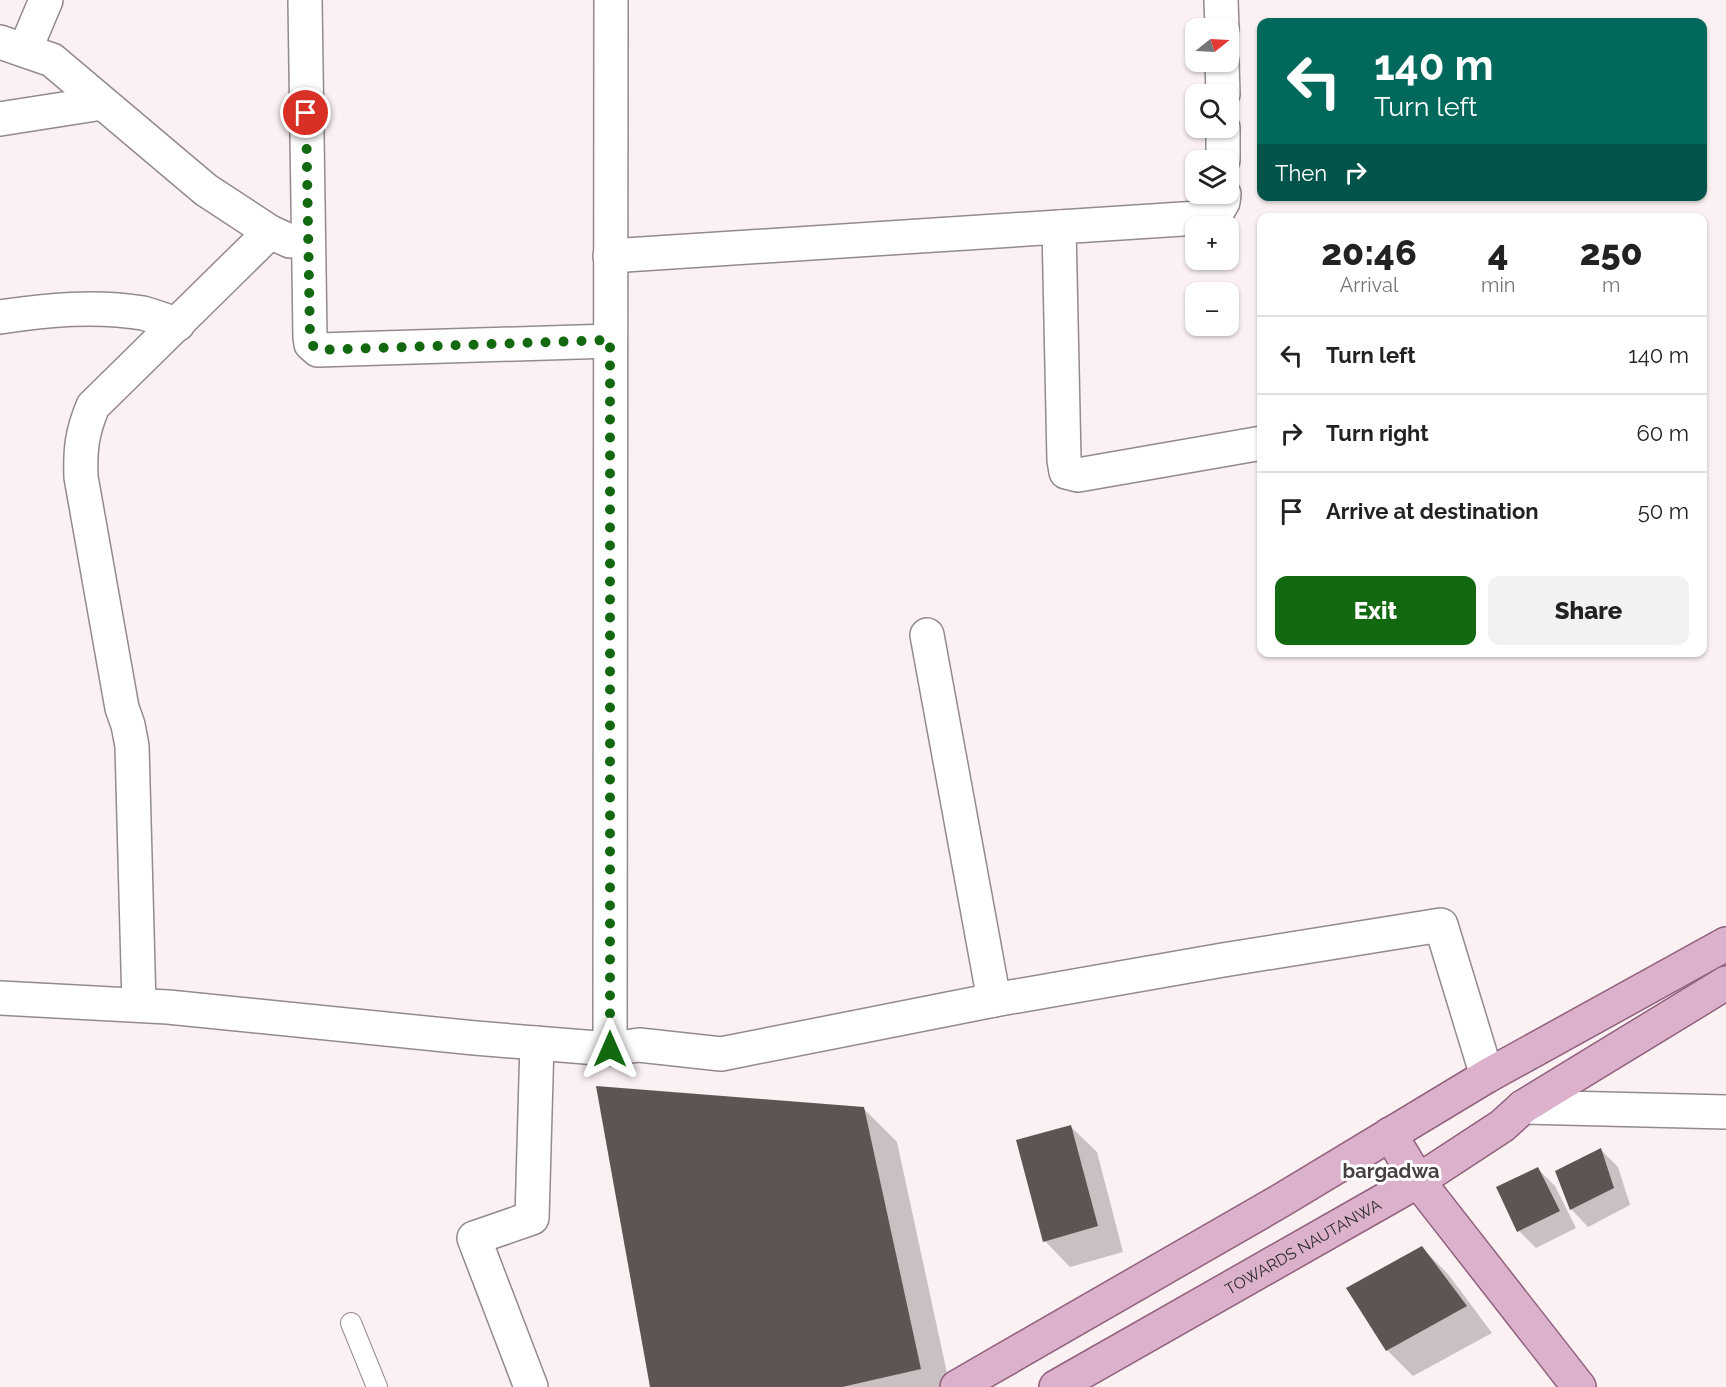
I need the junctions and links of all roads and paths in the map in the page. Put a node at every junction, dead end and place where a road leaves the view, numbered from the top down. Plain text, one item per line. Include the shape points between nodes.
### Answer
1 (46, 0) edge
2 (304, 0) edge
3 (611, 0) edge
4 (1221, 0) edge
5 (1222, 18) edge
6 (12, 46) edge
7 (102, 103) junction
8 (0, 118) edge
9 (1222, 204) edge
10 (1059, 227) junction
11 (270, 232) junction
12 (308, 249) junction
13 (610, 256) junction
14 (0, 317) edge
15 (178, 324) junction
16 (610, 340) junction
17 (1257, 444) edge
18 (927, 635) dead end
19 (1726, 944) edge
20 (1726, 983) edge
21 (0, 998) edge
22 (994, 1000) junction
23 (139, 1005) junction
24 (537, 1043) junction
25 (610, 1049) junction
26 (1487, 1076) junction
27 (1523, 1107) junction
28 (1726, 1112) edge
29 (1390, 1134) junction
30 (1418, 1181) junction
31 (351, 1323) dead end
32 (377, 1387) edge
33 (531, 1387) edge
34 (957, 1387) edge
35 (1056, 1387) edge
36 (1579, 1387) edge

1 - 6 street
2 - 12 street
3 - 13 street
4 - 5 street
6 - 7 street via 52,60
7 - 8 street
7 - 11 street via 206,190
9 - 10 street via 1216,214 1198,218
10 - 13 street
10 - 17 street via 1066,472 1078,475
11 - 12 street
11 - 15 street
12 - 16 street via 310,337 318,350
13 - 16 street
14 - 15 street via 47,310 102,309 144,314
15 - 23 street via 93,406 80,445 81,477 132,746
16 - 25 street
18 - 22 street
19 - 26 main road
20 - 27 main road, TOWARDS NAUTANWA
21 - 23 street
22 - 25 street via 721,1054 639,1046
22 - 26 street via 1441,925
23 - 24 street
24 - 25 street
24 - 33 street via 532,1218 474,1238
26 - 29 main road
27 - 28 street
27 - 30 main road, TOWARDS NAUTANWA via 1502,1126
29 - 30 main road
29 - 34 main road
30 - 35 main road, TOWARDS NAUTANWA
30 - 36 main road
31 - 32 lane

